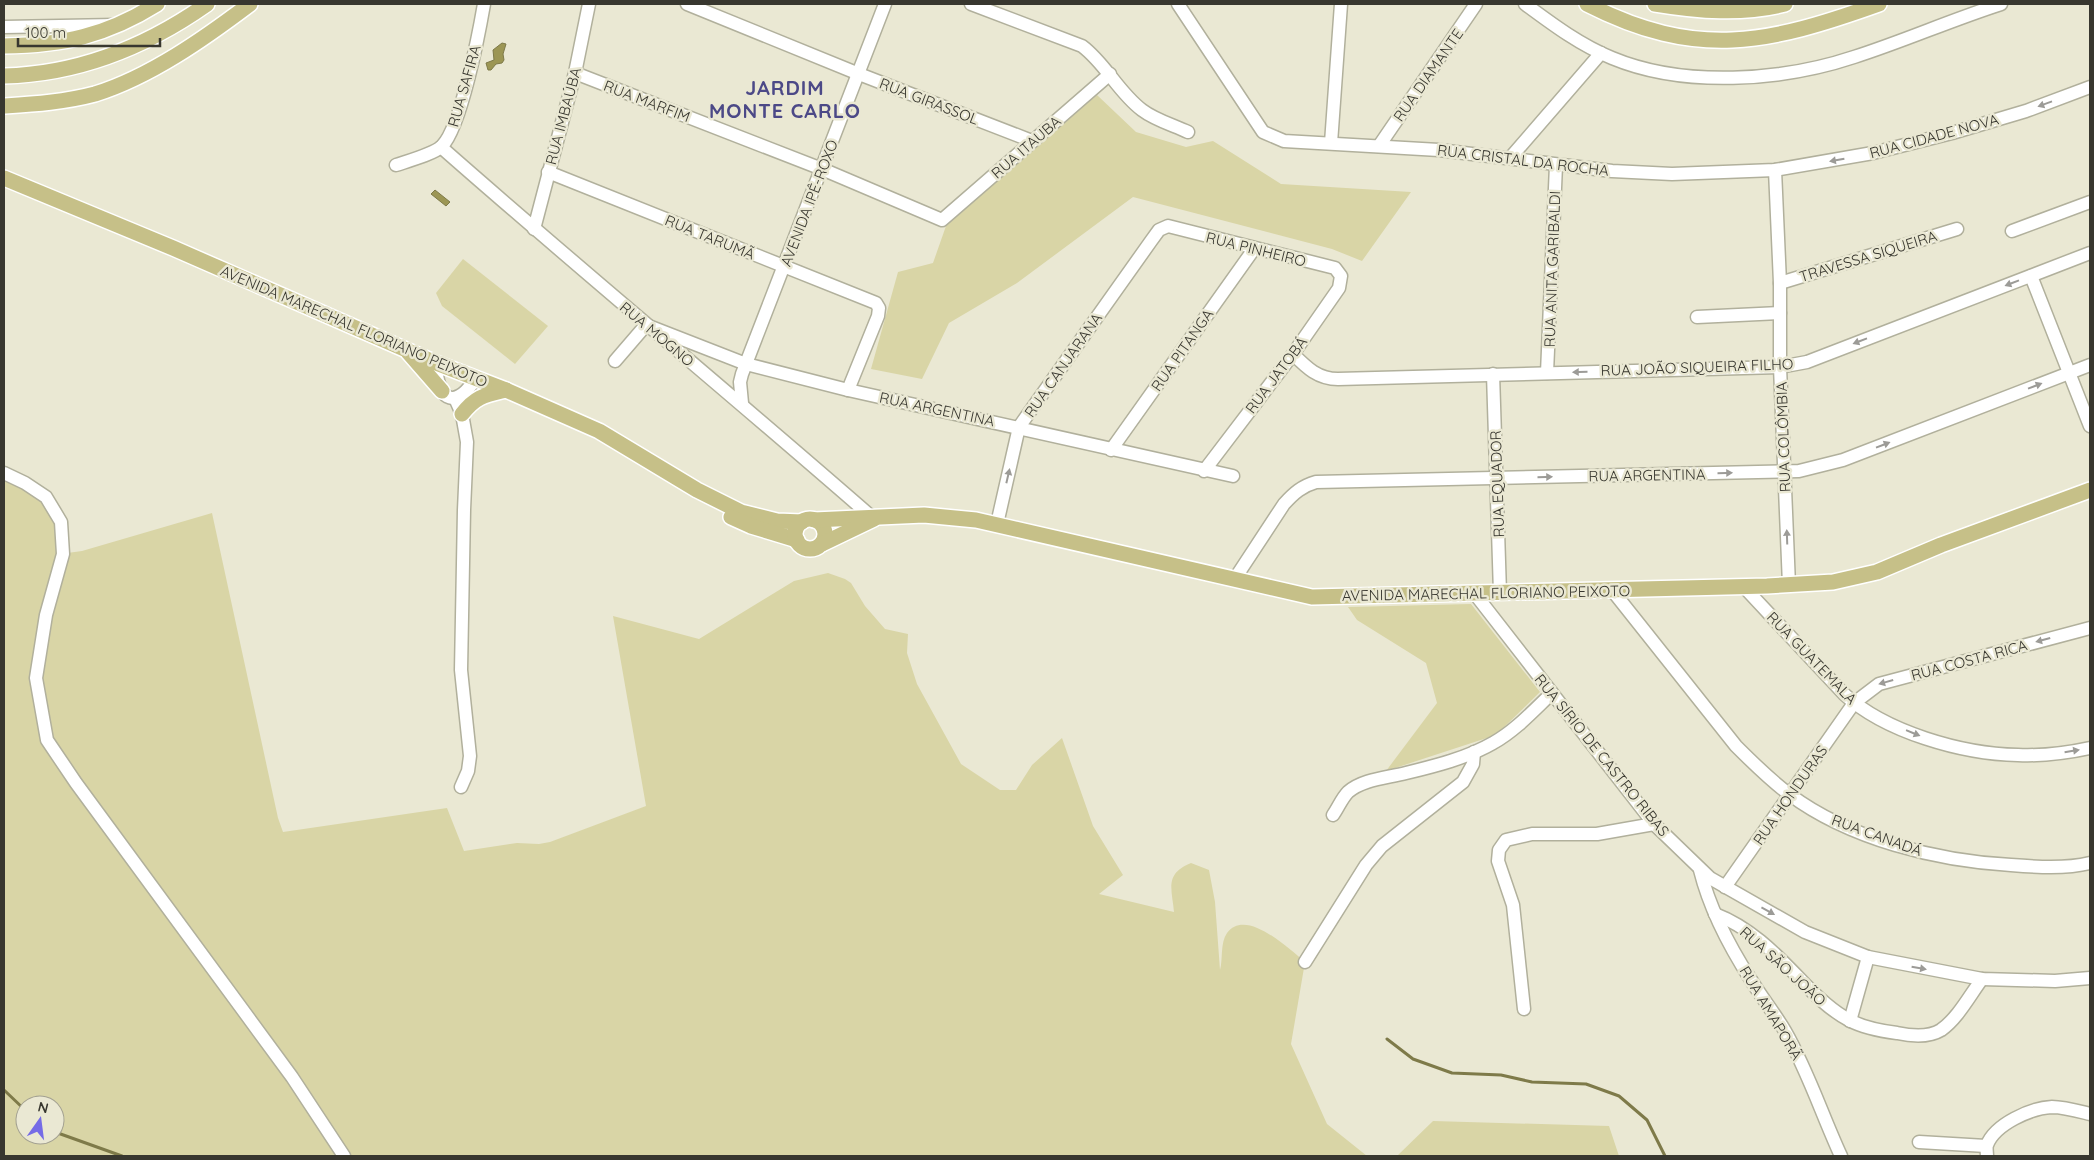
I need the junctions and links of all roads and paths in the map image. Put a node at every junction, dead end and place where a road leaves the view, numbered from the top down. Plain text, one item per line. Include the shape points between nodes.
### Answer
1 (157, 4) edge
2 (207, 4) edge
3 (250, 4) edge
4 (484, 4) edge
5 (589, 4) edge
6 (688, 4) edge
7 (886, 4) edge
8 (971, 4) edge
9 (1178, 4) edge
10 (1341, 4) edge
11 (1476, 4) edge
12 (1525, 4) edge
13 (1587, 4) edge
14 (1655, 4) edge
15 (1785, 4) edge
16 (1879, 4) edge
17 (2001, 4) edge
18 (118, 25) junction
19 (4, 27) edge
20 (4, 46) edge
21 (1601, 53) junction
22 (575, 73) junction
23 (859, 74) junction
24 (1110, 74) junction
25 (4, 76) edge
26 (2090, 87) edge
27 (4, 106) edge
28 (1188, 132) dead end
29 (1032, 141) junction
30 (1331, 143) junction
31 (1379, 146) junction
32 (441, 147) junction
33 (1511, 157) junction
34 (396, 165) dead end
35 (1556, 165) junction
36 (822, 169) junction
37 (1775, 170) junction
38 (548, 172) junction
39 (4, 178) edge
40 (2090, 202) edge
41 (942, 220) joint
42 (1168, 226) joint
43 (534, 229) junction
44 (1956, 229) dead end
45 (2012, 231) dead end
46 (1254, 249) junction
47 (2090, 253) edge
48 (784, 266) junction
49 (1341, 276) joint
50 (2031, 276) junction
51 (1780, 284) junction
52 (1780, 313) junction
53 (1696, 317) dead end
54 (646, 325) junction
55 (406, 349) junction
56 (1293, 354) junction
57 (615, 361) dead end
58 (436, 363) junction
59 (746, 364) junction
60 (2090, 365) edge
61 (1780, 367) junction
62 (1548, 373) junction
63 (2070, 373) junction
64 (1493, 374) junction
65 (476, 380) junction
66 (506, 390) junction
67 (848, 390) junction
68 (449, 394) junction
69 (742, 403) junction
70 (462, 414) junction
71 (2090, 426) edge
72 (1019, 427) junction
73 (1111, 450) junction
74 (1204, 471) junction
75 (1784, 472) junction
76 (4, 473) edge
77 (1232, 476) dead end
78 (1497, 478) junction
79 (696, 490) junction
80 (2090, 490) edge
81 (874, 519) junction
82 (813, 520) junction
83 (997, 524) junction
84 (844, 534) junction
85 (797, 540) junction
86 (822, 544) junction
87 (1234, 580) junction
88 (1789, 586) junction
89 (1744, 587) junction
90 (1612, 590) junction
91 (1500, 593) junction
92 (1475, 594) junction
93 (2090, 628) edge
94 (1552, 694) junction
95 (1854, 703) junction
96 (2090, 748) edge
97 (1474, 752) junction
98 (461, 787) dead end
99 (1790, 795) junction
100 (1333, 815) dead end
101 (1654, 824) junction
102 (2090, 863) edge
103 (1700, 870) junction
104 (1725, 887) junction
105 (1715, 914) junction
106 (1868, 957) junction
107 (1306, 962) dead end
108 (2090, 978) edge
109 (1982, 979) junction
110 (1524, 1009) dead end
111 (1850, 1021) junction
112 (2090, 1114) edge
113 (1919, 1142) dead end
114 (1987, 1151) edge
115 (344, 1156) edge
116 (1841, 1156) edge

1 - 18 main road
2 - 25 main road via 150,39 94,62 43,73
3 - 27 main road via 161,64 119,85 72,99
4 - 32 street, RUA SAFIRA via 459,110
5 - 22 street, RUA IMBAÚBA
6 - 23 street, RUA GIRASSOL
7 - 23 street, AVENIDA IPÊ-ROXO
8 - 24 street via 1082,46
9 - 30 street, RUA CRISTAL DA ROCHA via 1263,132 1284,141
10 - 30 street
11 - 31 street, RUA DIAMANTE
12 - 21 street via 1582,44
13 - 16 main road via 1649,31 1708,41 1733,41 1788,33
14 - 15 main road via 1709,11 1741,11
17 - 21 street via 1854,58 1794,71 1723,77 1668,74 1639,68
18 - 19 street
18 - 20 main road via 64,41
21 - 33 street
22 - 36 street, RUA MARFIM
22 - 38 street, RUA IMBAÚBA
23 - 29 street, RUA GIRASSOL
23 - 36 street, AVENIDA IPÊ-ROXO
24 - 28 street via 1142,110
24 - 29 street, RUA ITAUBA
26 -> 37 street, RUA CIDADE NOVA via 2026,111 1952,133 1873,153
29 - 41 street, RUA ITAUBA
30 - 31 street, RUA CRISTAL DA ROCHA
31 - 33 street, RUA CRISTAL DA ROCHA
32 - 34 street
32 - 43 street, RUA MOGNO
33 - 35 street, RUA CRISTAL DA ROCHA
35 - 37 street, RUA CRISTAL DA ROCHA via 1672,174
35 - 62 street, RUA ANITA GARIBALDI
36 - 41 street, RUA MARFIM
36 - 48 street, AVENIDA IPÊ-ROXO
37 - 51 street, RUA COLÔMBIA
38 - 43 street, RUA IMBAÚBA
38 - 48 street, RUA TARUMÃ
39 - 55 main road, AVENIDA MARECHAL FLORIANO PEIXOTO
40 - 45 street
42 - 46 street, RUA PINHEIRO
42 - 72 street, RUA CANJARANA via 1159,230
43 - 54 street, RUA MOGNO
44 - 51 street, TRAVESSA SIQUEIRA
46 - 49 street, RUA PINHEIRO via 1335,268
46 - 73 street, RUA PITANGA
47 - 50 street, RUA JOÃO SIQUEIRA FILHO
48 - 59 street, AVENIDA IPÊ-ROXO
48 - 67 street, RUA TARUMÃ via 872,301 879,308
49 - 56 street, RUA JATOBÁ via 1339,288
50 -> 61 street, RUA JOÃO SIQUEIRA FILHO via 1807,362
50 - 63 street
51 - 52 street, RUA COLÔMBIA
52 - 53 street
52 - 61 street, RUA COLÔMBIA
54 - 57 street
54 - 59 street, RUA ARGENTINA
54 - 69 street, RUA MOGNO
55 - 58 main road, AVENIDA MARECHAL FLORIANO PEIXOTO
55 - 68 main road
56 - 64 street, RUA JOÃO SIQUEIRA FILHO via 1314,373 1327,379
56 - 74 street, RUA JATOBÁ
58 - 65 main road, AVENIDA MARECHAL FLORIANO PEIXOTO
58 - 68 street via 436,376
59 - 67 street, RUA ARGENTINA
59 - 69 street, AVENIDA IPÊ-ROXO via 740,382
60 - 63 street, RUA ARGENTINA
61 -> 62 street, RUA JOÃO SIQUEIRA FILHO
61 - 75 street, RUA COLÔMBIA
62 - 64 street, RUA JOÃO SIQUEIRA FILHO
63 - 71 street
75 -> 63 street, RUA ARGENTINA via 1843,460
64 - 78 street, RUA EQUADOR
65 - 66 main road, AVENIDA MARECHAL FLORIANO PEIXOTO
65 - 68 street via 461,396
66 - 70 main road via 480,396
66 - 79 main road, AVENIDA MARECHAL FLORIANO PEIXOTO via 599,431
67 - 72 street, RUA ARGENTINA
68 - 70 street
69 - 81 street, RUA MOGNO
70 - 98 street via 467,442 461,670 470,756
72 - 73 street, RUA ARGENTINA
83 -> 72 street, RUA CANJARANA
73 - 74 street, RUA ARGENTINA
74 - 77 street, RUA ARGENTINA
78 -> 75 street, RUA ARGENTINA
88 -> 75 street, RUA COLÔMBIA
76 - 115 street via 46,497 61,522 63,554 46,615 36,678 47,740 292,1077
78 - 87 street, RUA ARGENTINA via 1316,482 1305,485 1284,504
78 - 91 street, RUA EQUADOR
79 - 82 main road, AVENIDA MARECHAL FLORIANO PEIXOTO via 760,518
79 - 85 main road, AVENIDA MARECHAL FLORIANO PEIXOTO via 732,518
80 - 88 main road, AVENIDA MARECHAL FLORIANO PEIXOTO via 1877,572 1833,582
81 - 82 main road, AVENIDA MARECHAL FLORIANO PEIXOTO
81 - 83 main road, AVENIDA MARECHAL FLORIANO PEIXOTO via 924,515
81 - 84 main road, AVENIDA MARECHAL FLORIANO PEIXOTO
82 - 84 main road
82 - 85 main road via 797,528
82 - 86 main road via 822,525 825,532
83 - 87 main road, AVENIDA MARECHAL FLORIANO PEIXOTO
84 - 86 main road, AVENIDA MARECHAL FLORIANO PEIXOTO
85 - 86 main road via 802,547 810,549
87 - 92 main road, AVENIDA MARECHAL FLORIANO PEIXOTO via 1312,597
88 - 89 main road, AVENIDA MARECHAL FLORIANO PEIXOTO
89 - 90 main road, AVENIDA MARECHAL FLORIANO PEIXOTO
89 - 95 street, RUA GUATEMALA
90 - 91 main road, AVENIDA MARECHAL FLORIANO PEIXOTO
90 - 99 street, RUA CANADÁ via 1736,746
91 - 92 main road, AVENIDA MARECHAL FLORIANO PEIXOTO
92 - 94 street, RUA SÍRIO DE CASTRO RIBAS
93 -> 95 street, RUA COSTA RICA via 1879,684
94 - 97 street via 1510,732
94 - 101 street, RUA SÍRIO DE CASTRO RIBAS
95 -> 96 street, RUA GUATEMALA via 1881,720 1926,738 1969,749 2018,756
95 - 99 street, RUA HONDURAS
97 - 100 street via 1356,787 1347,793
97 - 107 street via 1473,764 1463,782 1382,846 1366,865
99 - 102 street, RUA CANADÁ via 1830,819 1866,834 1954,859 2044,867
99 - 104 street, RUA HONDURAS
101 - 103 street, RUA SÍRIO DE CASTRO RIBAS
101 - 110 street via 1597,834 1532,834 1506,840 1499,850 1498,861 1513,905
103 - 104 street, RUA SÍRIO DE CASTRO RIBAS
103 - 105 street, RUA AMAPORÃ
104 -> 106 street, RUA SÍRIO DE CASTRO RIBAS via 1805,932
105 - 111 street, RUA SÃO JOÃO via 1751,933 1816,996
105 - 116 street, RUA AMAPORÃ via 1724,936 1785,1031 1808,1076
106 -> 109 street, RUA SÍRIO DE CASTRO RIBAS
106 - 111 street
108 - 109 street, RUA SÍRIO DE CASTRO RIBAS via 2055,981
109 - 111 street, RUA SÃO JOÃO via 1956,1015 1941,1030 1927,1035 1883,1031
112 - 114 street via 2054,1107 2039,1108 2006,1123
113 - 114 street

